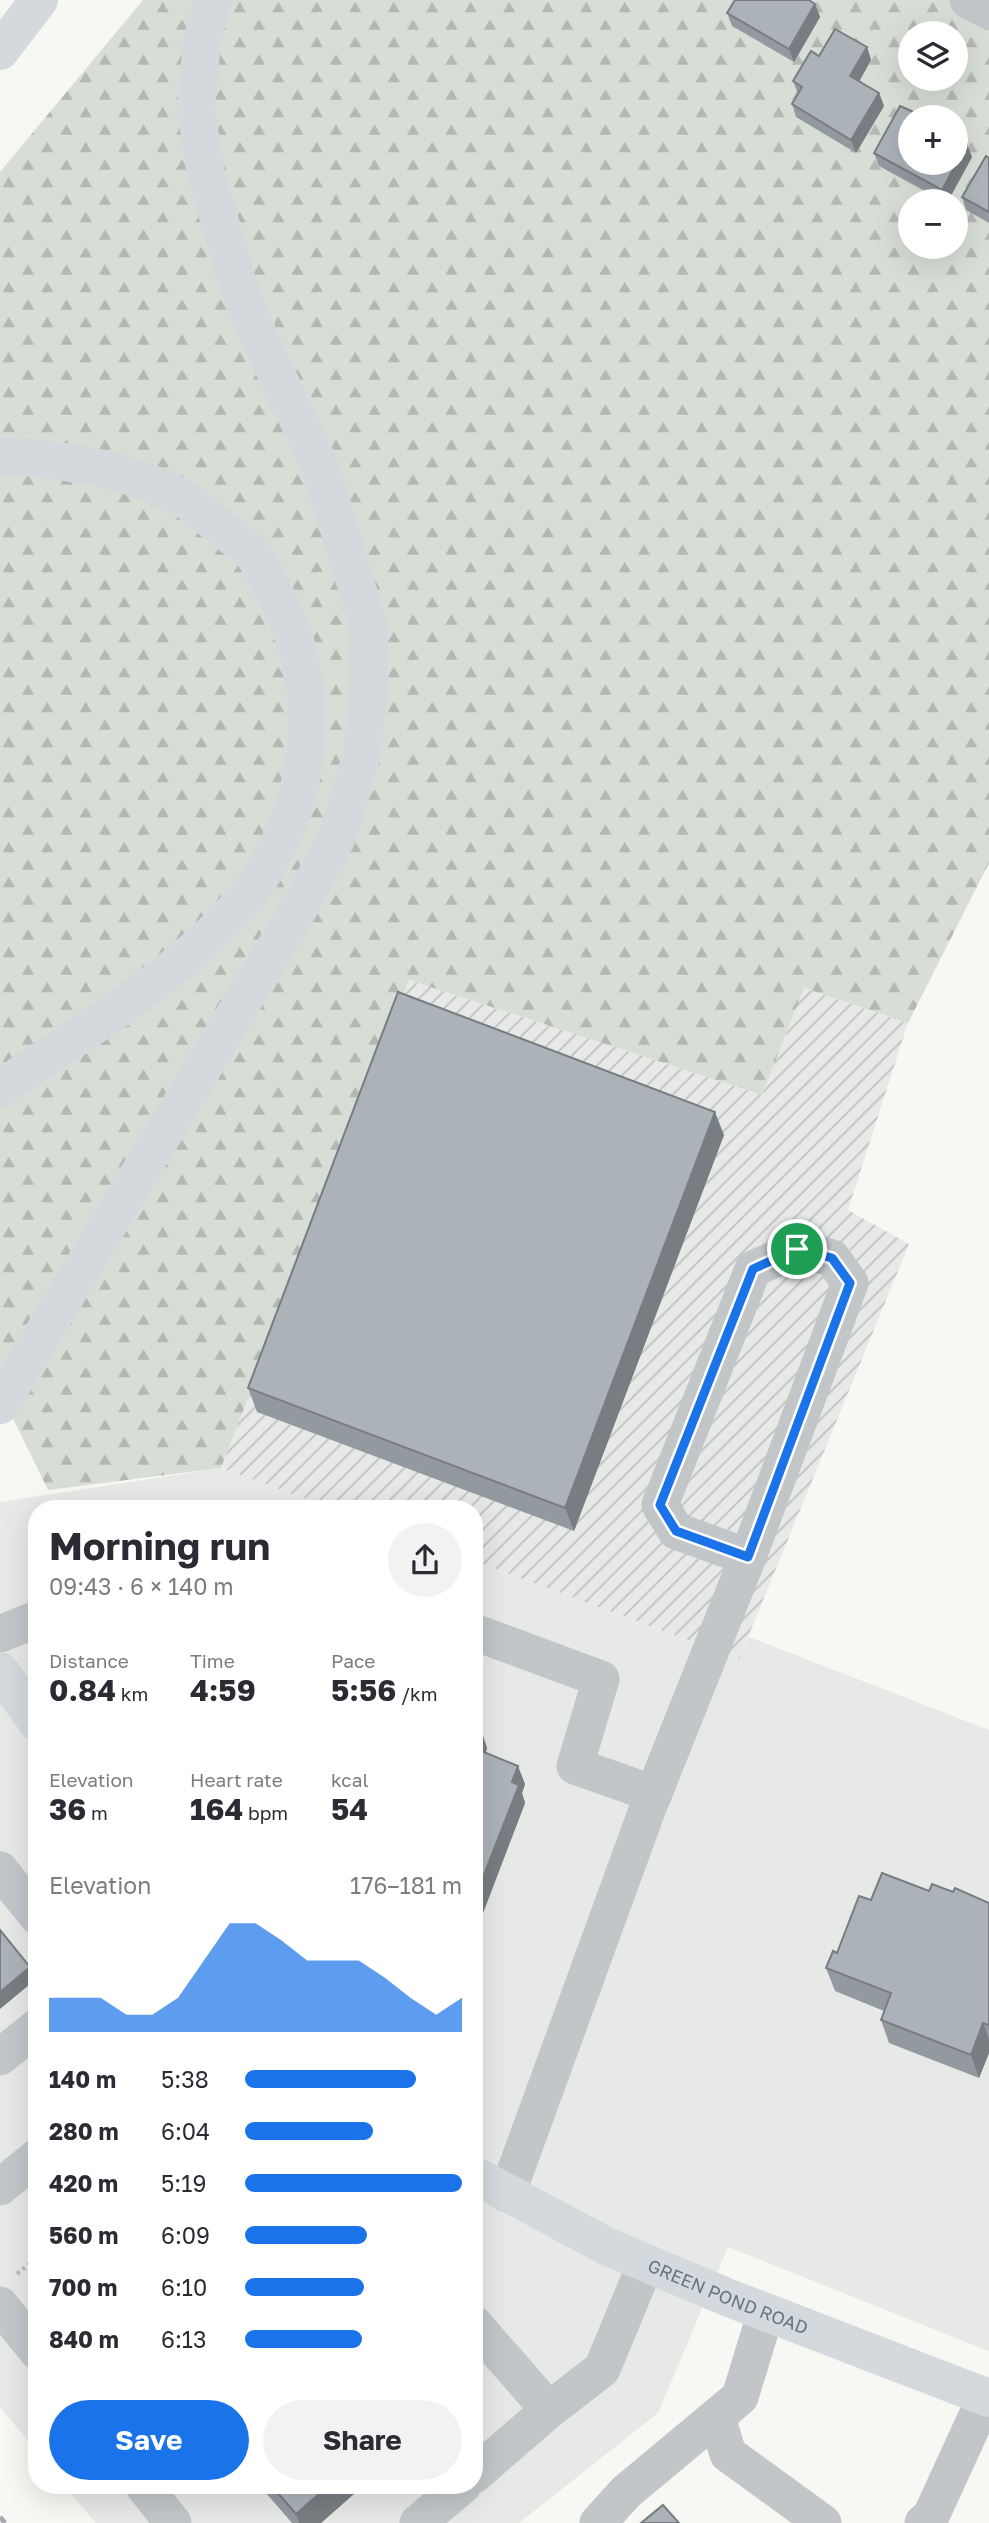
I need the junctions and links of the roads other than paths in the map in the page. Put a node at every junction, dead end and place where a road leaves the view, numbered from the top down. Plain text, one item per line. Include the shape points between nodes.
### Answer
1 (39, 0) edge
2 (213, 0) edge
3 (968, 0) edge
4 (989, 11) edge
5 (0, 51) edge
6 (0, 456) edge
7 (0, 1088) edge
8 (0, 1405) edge
9 (748, 1557) junction
10 (28, 1623) edge
11 (0, 1634) edge
12 (483, 1635) edge
13 (0, 1671) edge
14 (28, 1710) edge
15 (654, 1794) junction
16 (12, 1880) edge
17 (28, 1903) edge
18 (28, 2006) edge
19 (0, 2029) edge
20 (28, 2034) edge
21 (0, 2057) edge
22 (28, 2164) edge
23 (483, 2180) edge
24 (0, 2187) edge
25 (507, 2194) junction
26 (646, 2263) junction
27 (0, 2305) edge
28 (766, 2312) junction
29 (483, 2334) edge
30 (28, 2340) edge
31 (987, 2397) edge
32 (549, 2410) junction
33 (717, 2417) junction
34 (483, 2467) edge
35 (150, 2494) edge
36 (451, 2494) edge
37 (927, 2519) edge
38 (173, 2523) edge
39 (418, 2523) edge
40 (598, 2523) edge
41 (823, 2523) edge

1 - 5 main road
2 - 8 main road via 202,41 196,108 205,170 254,326 320,466 369,627 369,698 361,756 340,833 302,903
3 - 4 street
6 - 7 main road via 55,458 114,471 185,499 252,553 291,622 303,673 308,730 304,777 290,817 267,867 240,903 187,958
9 - 9 street via 850,1283 832,1258 797,1249 753,1269 660,1505 676,1531
9 - 15 street
10 - 11 street
12 - 15 street via 601,1679 575,1766
13 - 14 main road
15 - 25 street
16 - 17 street
18 - 19 street
20 - 21 street
22 - 24 street
23 - 25 main road, GREEN POND ROAD
25 - 26 main road, GREEN POND ROAD
26 - 28 main road, GREEN POND ROAD
26 - 32 street via 602,2369
27 - 30 street
28 - 31 main road, GREEN POND ROAD
28 - 33 street via 740,2398
29 - 32 street
31 - 37 street
32 - 34 street
33 - 40 street via 626,2492
33 - 41 street via 728,2454
35 - 38 street
36 - 39 street

